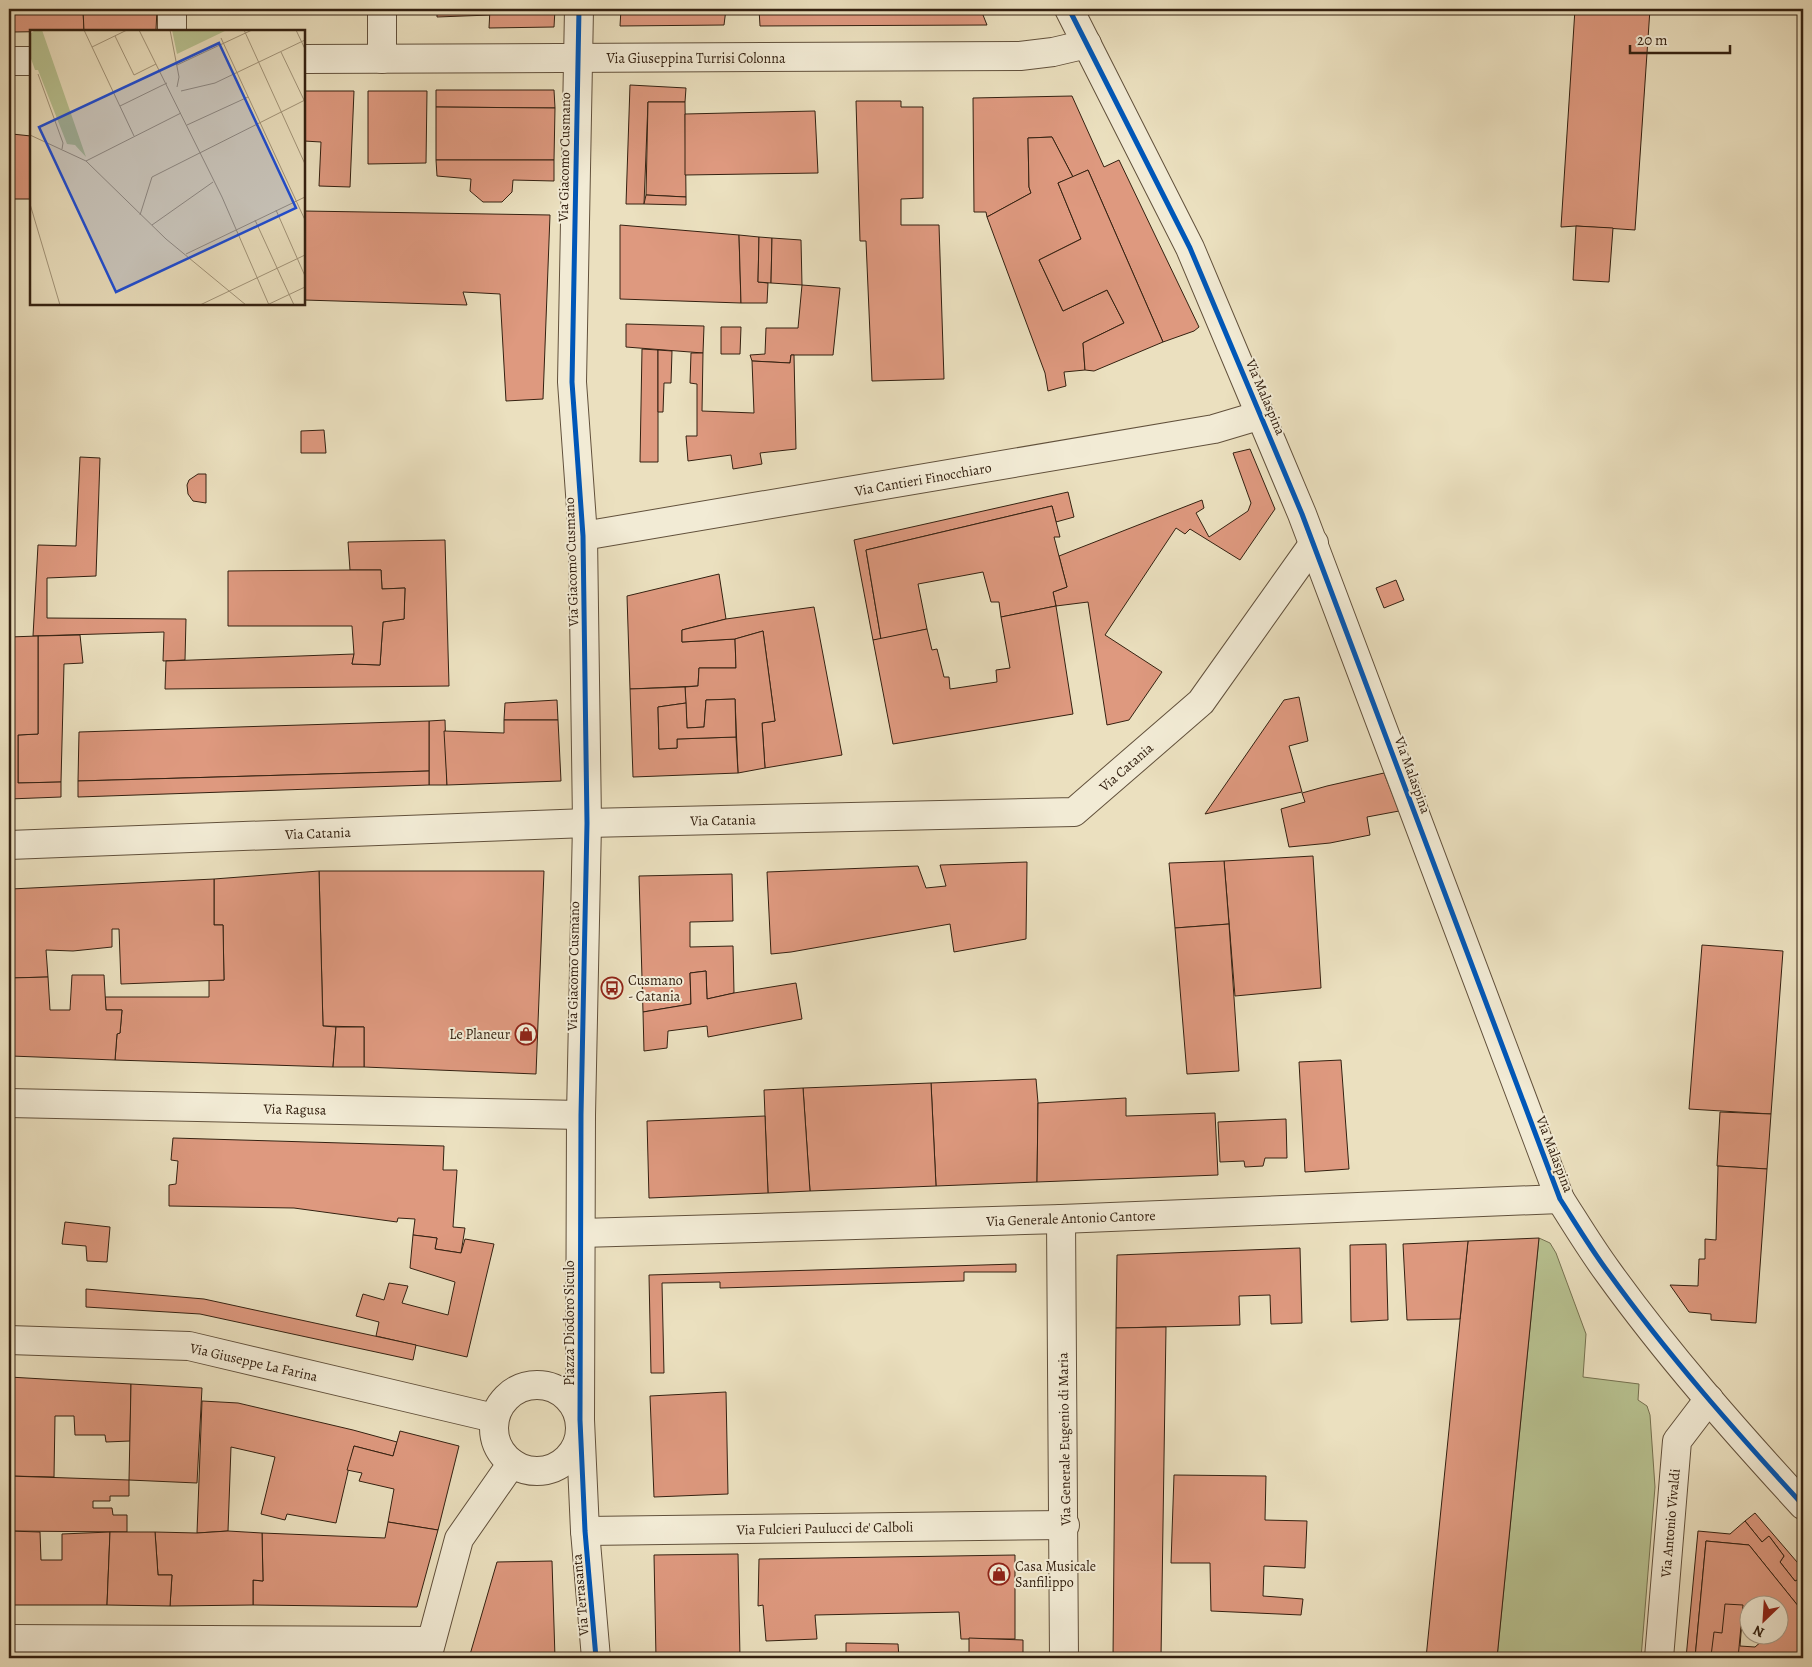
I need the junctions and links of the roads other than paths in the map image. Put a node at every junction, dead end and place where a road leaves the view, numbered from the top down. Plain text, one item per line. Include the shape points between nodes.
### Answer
1 (172, 9) edge
2 (382, 9) edge
3 (579, 9) edge
4 (1069, 9) edge
5 (172, 30) edge
6 (1087, 44) junction
7 (578, 58) junction
8 (382, 59) junction
9 (305, 60) edge
10 (9, 61) edge
11 (30, 61) edge
12 (1261, 415) junction
13 (583, 536) junction
14 (1314, 542) junction
15 (588, 823) junction
16 (9, 845) edge
17 (9, 1102) edge
18 (581, 1115) junction
19 (1560, 1199) junction
20 (1061, 1219) junction
21 (581, 1233) junction
22 (9, 1340) edge
23 (1709, 1400) junction
24 (494, 1418) junction
25 (580, 1420) junction
26 (512, 1463) junction
27 (1803, 1505) edge
28 (1065, 1525) junction
29 (586, 1531) junction
30 (9, 1639) edge
31 (429, 1650) edge
32 (596, 1658) edge
33 (1064, 1658) edge
34 (1659, 1658) edge

1 - 5 street
2 - 8 street
3 - 7 street, Via Giacomo Cusmano
4 - 6 street, Via Malaspina
6 - 7 street, Via Giuseppina Turrisi Colonna via 1020,56
6 - 12 street, Via Malaspina via 1190,248
7 - 8 street, Via Giuseppina Turrisi Colonna
7 - 13 street, Via Giacomo Cusmano via 572,382
8 - 9 street, Via Giuseppina Turrisi Colonna
10 - 11 street
12 - 13 street, Via Cantieri Finocchiaro via 1214,429
12 - 14 street, Via Malaspina
13 - 15 street, Via Giacomo Cusmano
14 - 15 street, Via Catania via 1201,702 1074,812
14 - 19 street, Via Malaspina
15 - 16 street, Via Catania
15 - 18 street, Via Giacomo Cusmano
17 - 18 street, Via Ragusa
18 - 21 street, Piazza Diodoro Siculo
19 - 20 street, Via Generale Antonio Cantore
19 - 23 street, Via Malaspina via 1608,1272
20 - 21 street, Via Generale Antonio Cantore
20 - 28 street, Via Generale Eugenio di Maria
21 - 25 street, Piazza Diodoro Siculo
22 - 24 street, Via Giuseppe La Farina via 189,1346
23 - 27 street, Via Malaspina
23 - 34 street, Via Antonio Vivaldi via 1677,1441
24 - 25 street via 510,1393 538,1384 565,1395 575,1406
24 - 26 street via 496,1443
25 - 26 street via 580,1435 575,1449 554,1468 539,1471
25 - 29 street, Piazza Diodoro Siculo
26 - 31 street via 459,1539
28 - 29 street, Via Fulcieri Paulucci de' Calboli
28 - 33 street, Via Generale Eugenio di Maria
29 - 32 street, Via Terrasanta
30 - 31 street

